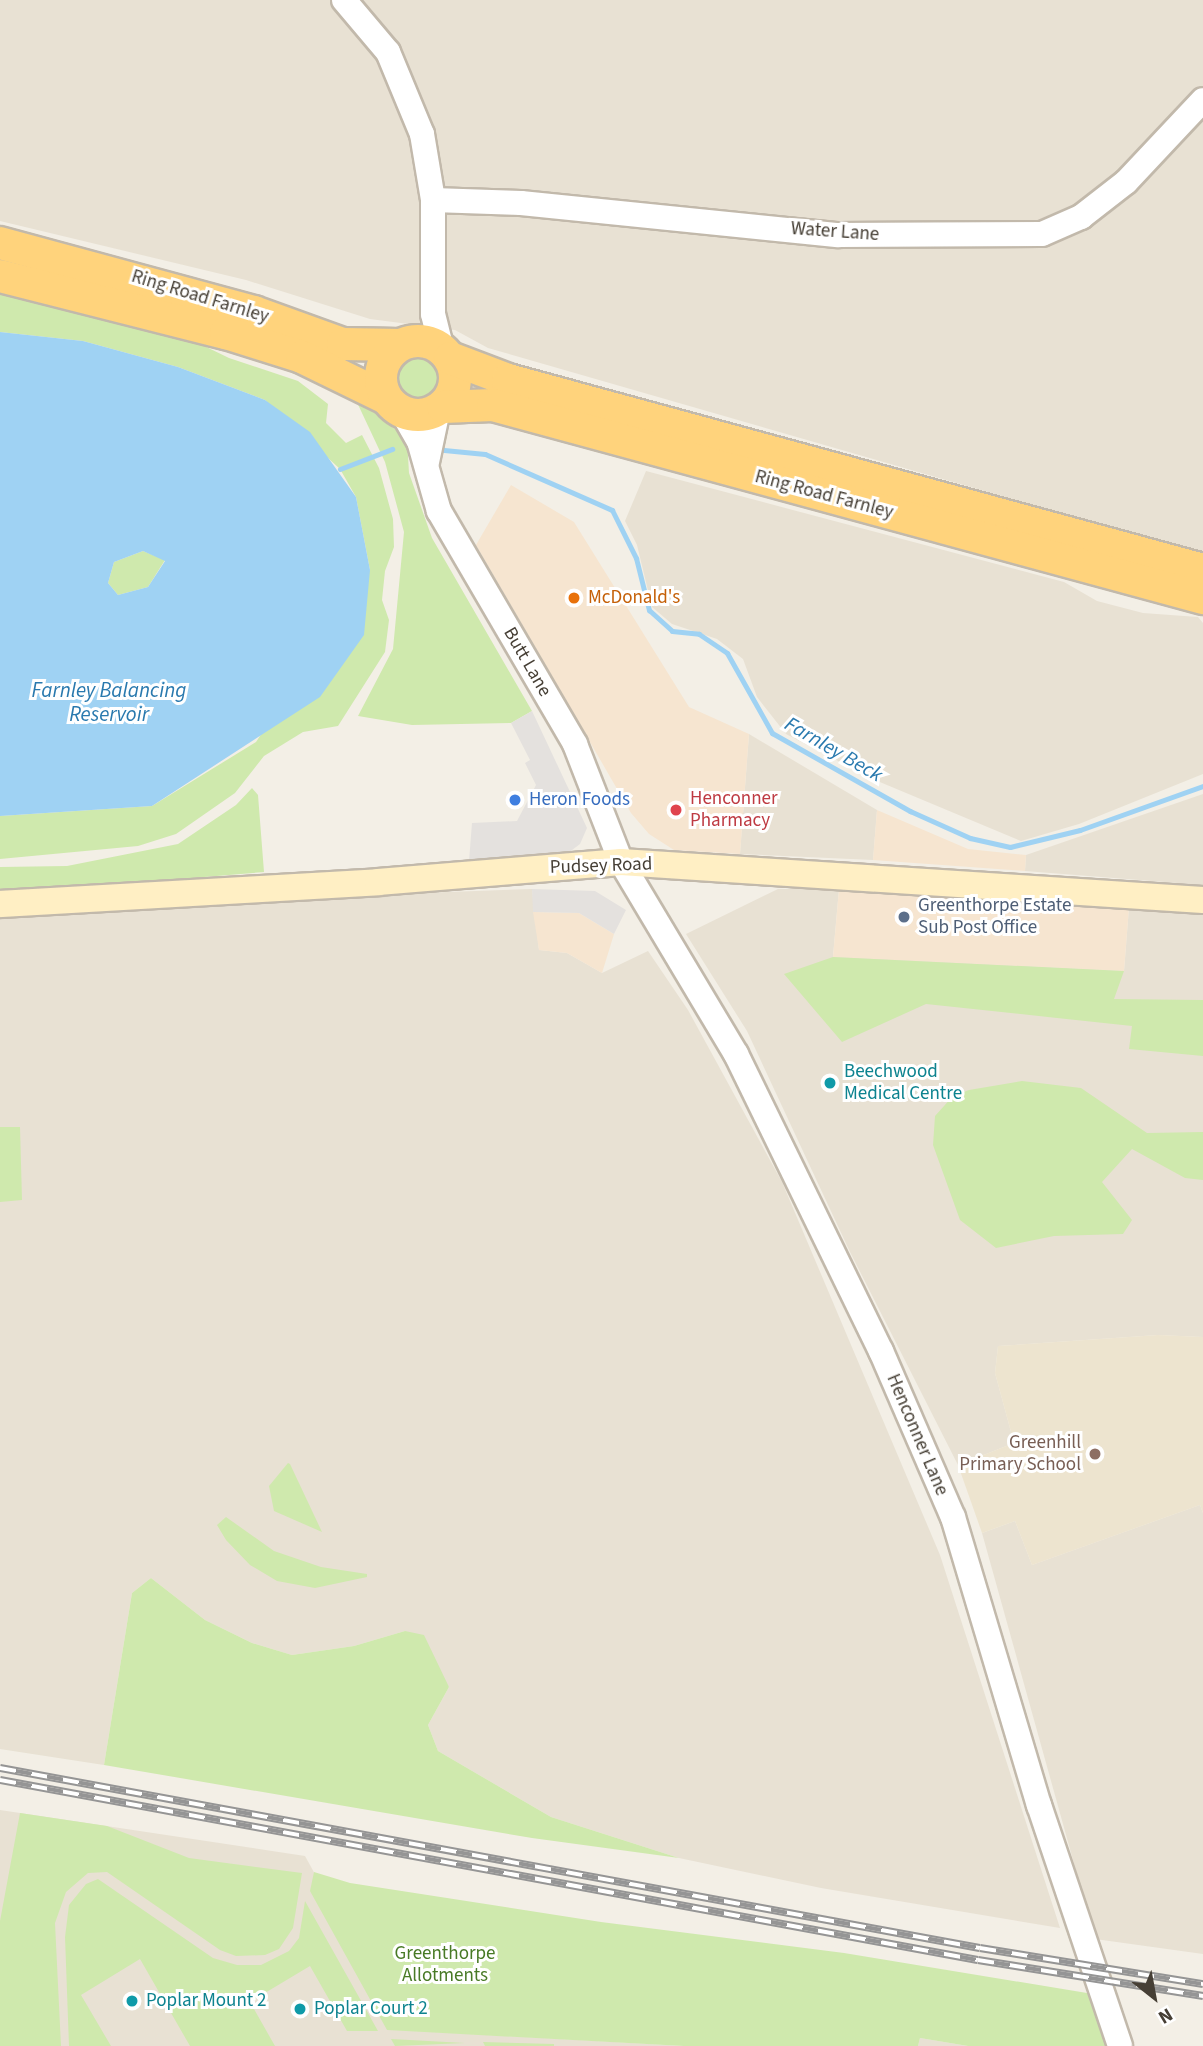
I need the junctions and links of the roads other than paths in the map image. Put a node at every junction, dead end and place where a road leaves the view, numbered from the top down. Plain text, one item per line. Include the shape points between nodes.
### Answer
1 (344, 0) edge
2 (1200, 112) edge
3 (433, 201) junction
4 (0, 243) edge
5 (0, 276) edge
6 (433, 314) junction
7 (405, 343) junction
8 (446, 354) junction
9 (394, 405) junction
10 (440, 408) junction
11 (426, 466) junction
12 (1203, 570) edge
13 (1203, 598) edge
14 (621, 862) junction
15 (1203, 900) edge
16 (0, 904) edge
17 (1120, 2046) edge

1 - 3 street via 388,52 408,90 422,134
2 - 3 street, Water Lane via 1126,182 1081,217 1042,234 838,235 521,203
3 - 6 street
4 - 7 highway, Ring Road Farnley via 241,308 343,344
5 - 9 highway, Ring Road Farnley via 226,333 302,358
6 - 7 street
6 - 8 street
7 - 8 highway via 430,342
7 - 9 highway via 382,366
8 - 10 highway via 456,379
8 - 12 highway, Ring Road Farnley via 508,380
9 - 10 highway via 426,415
9 - 11 street, Butt Lane via 419,441
10 - 11 street, Butt Lane
10 - 13 highway, Ring Road Farnley via 493,405
11 - 14 street, Butt Lane via 439,510 575,744
14 - 15 main road, Pudsey Road
14 - 16 main road, Pudsey Road via 378,882
14 - 17 street, Henconner Lane via 736,1054 881,1351 953,1517 1039,1805

